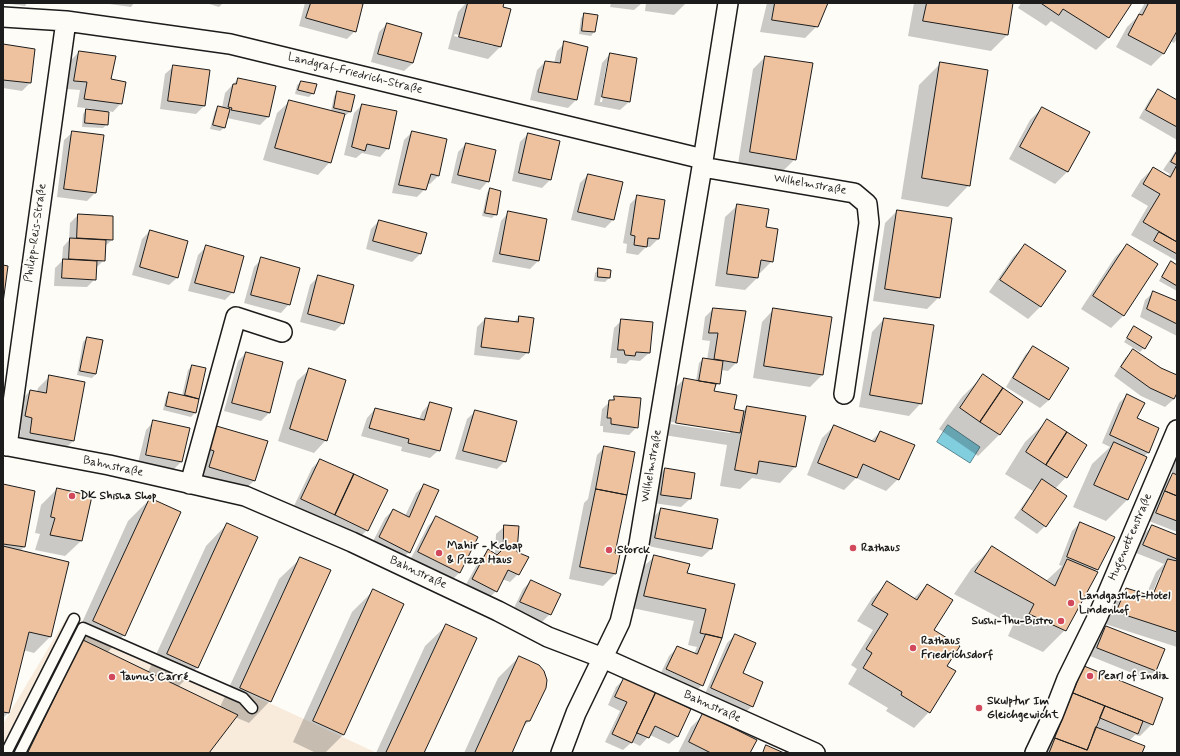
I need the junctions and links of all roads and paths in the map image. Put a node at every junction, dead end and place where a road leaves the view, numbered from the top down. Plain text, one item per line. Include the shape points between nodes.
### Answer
1 (728, 3) edge
2 (3, 17) edge
3 (66, 21) junction
4 (703, 163) junction
5 (282, 332) dead end
6 (844, 394) dead end
7 (1177, 430) edge
8 (5, 446) edge
9 (190, 484) junction
10 (74, 620) dead end
11 (603, 658) junction
12 (252, 708) dead end
13 (6, 753) edge
14 (20, 753) edge
15 (561, 753) edge
16 (815, 753) edge
17 (1035, 753) edge

1 - 4 street, Wilhelmstraße
2 - 3 street, Landgraf-Friedrich-Straße
3 - 4 street, Landgraf-Friedrich-Straße via 230,44
3 - 8 street, Philipp-Reis-Straße
4 - 6 street, Wilhelmstraße via 854,193 867,204 869,223
4 - 11 street, Wilhelmstraße via 639,544 620,622
5 - 9 street via 236,316
7 - 17 street, Hugenottenstraße via 1098,616
8 - 9 street, Bahnstraße via 109,465
9 - 11 street, Bahnstraße via 245,496 352,542 548,637
10 - 13 lane
11 - 15 street, Wilhelmstraße via 576,713
11 - 16 street, Bahnstraße
12 - 14 lane via 243,698 83,628

